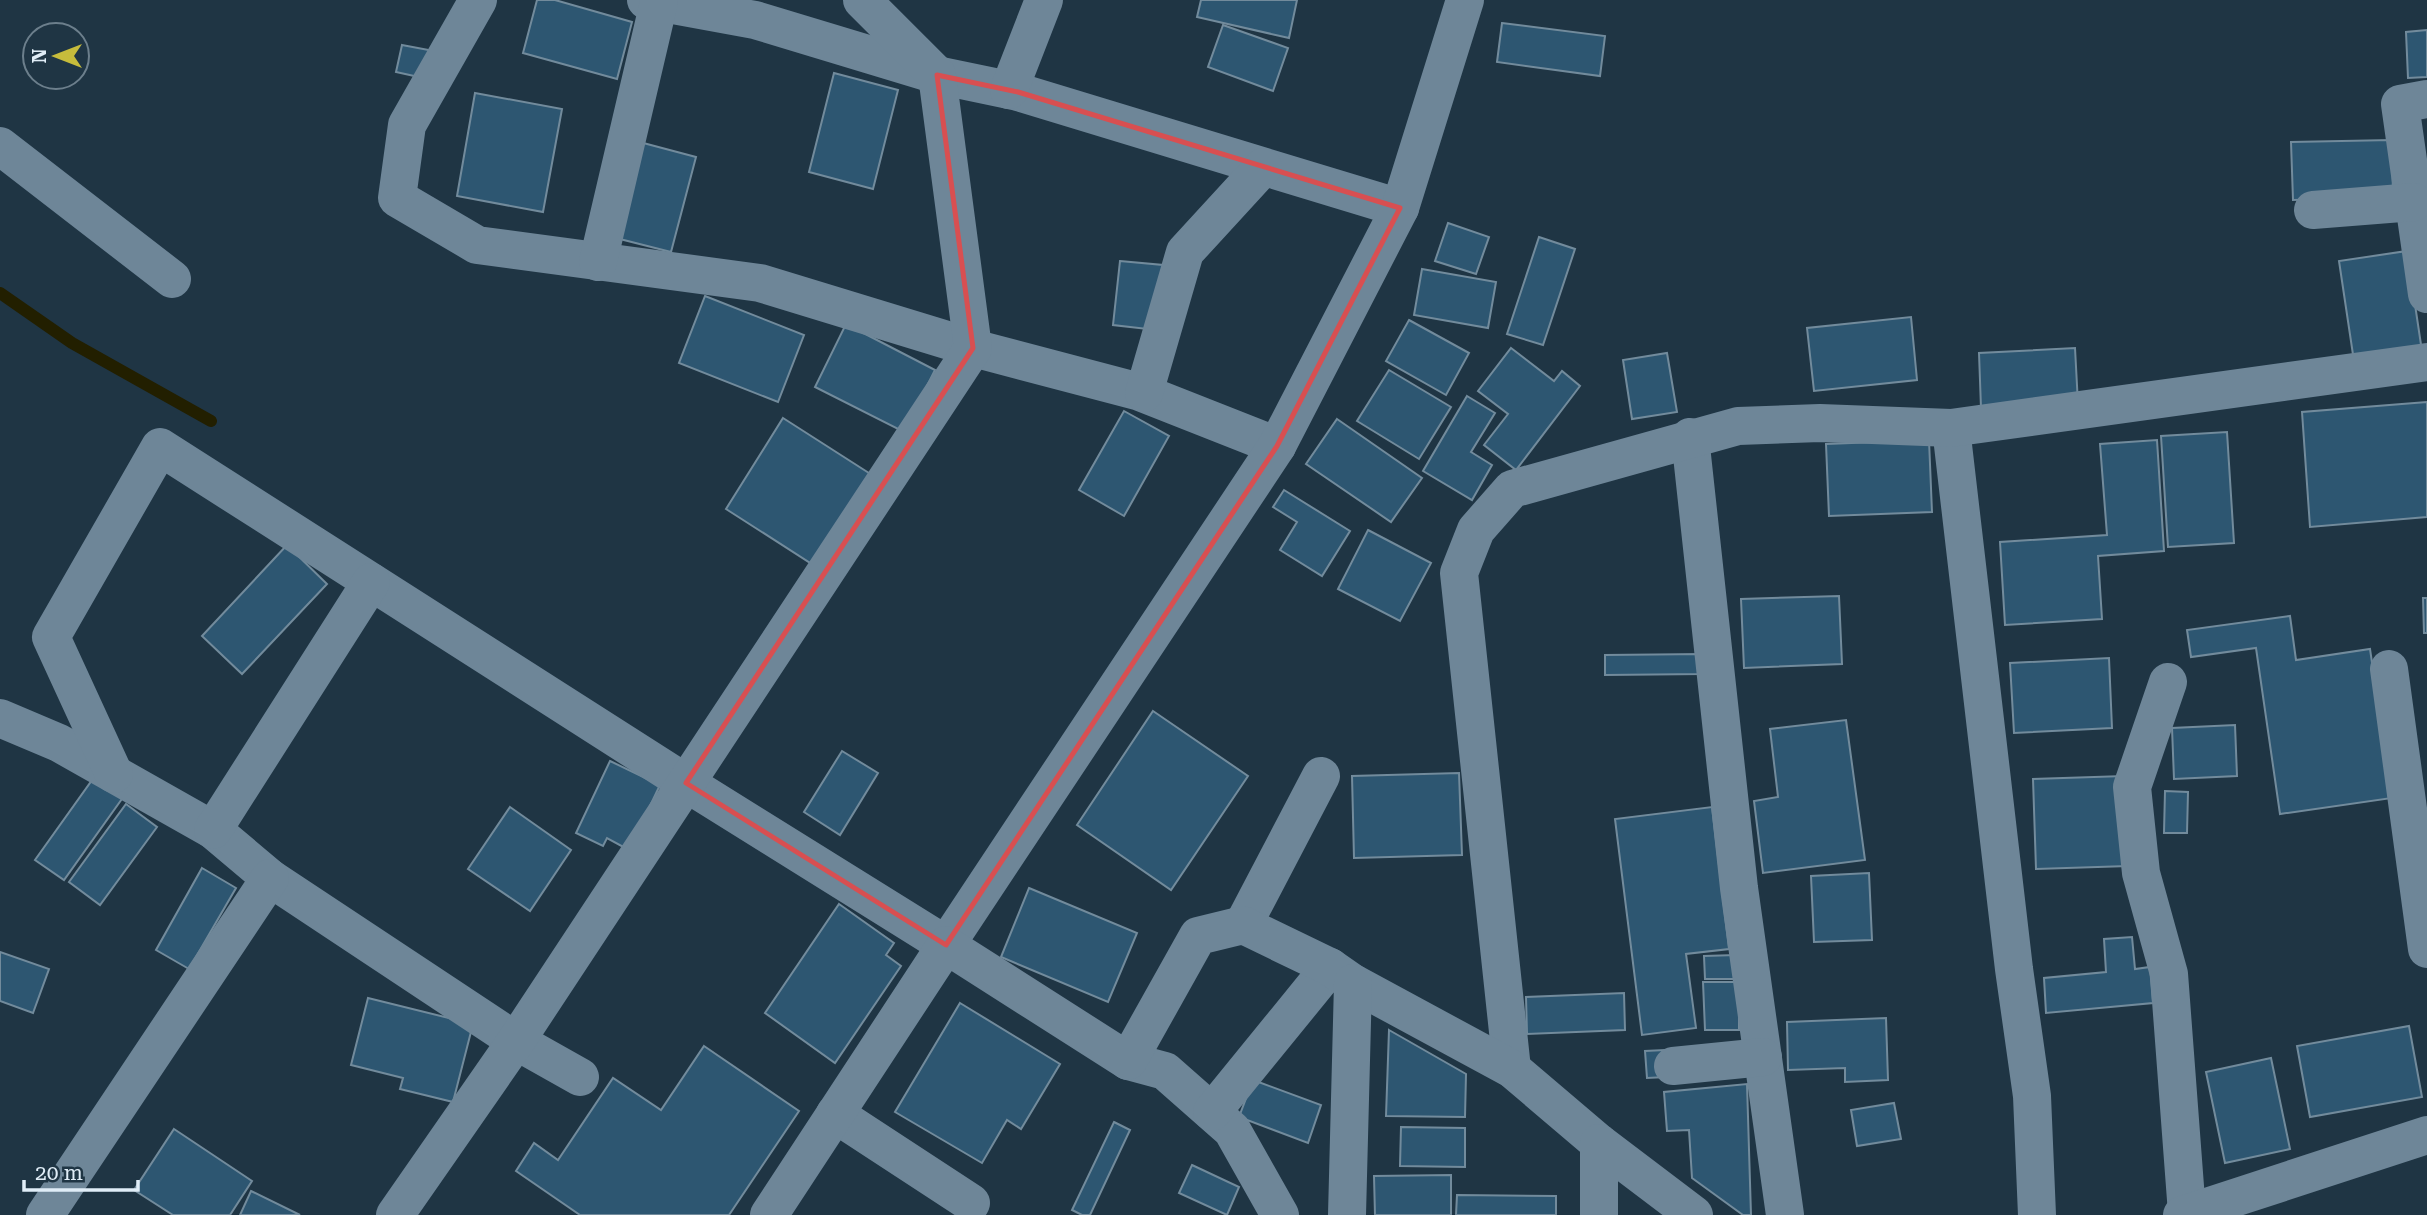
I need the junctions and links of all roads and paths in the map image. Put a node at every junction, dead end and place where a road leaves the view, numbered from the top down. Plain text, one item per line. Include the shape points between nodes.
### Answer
1 (478, 0) edge
2 (862, 0) edge
3 (1044, 0) edge
4 (1465, 0) edge
5 (653, 1) edge
6 (937, 75) junction
7 (1009, 90) junction
8 (2427, 99) edge
9 (0, 146) edge
10 (1263, 167) junction
11 (2414, 202) junction
12 (1399, 208) junction
13 (2313, 210) dead end
14 (598, 262) junction
15 (172, 279) dead end
16 (2427, 294) edge
17 (973, 348) junction
18 (2427, 362) edge
19 (1144, 393) junction
20 (1951, 428) junction
21 (1690, 438) junction
22 (1277, 446) junction
23 (371, 582) junction
24 (2389, 669) dead end
25 (2168, 682) dead end
26 (1, 720) edge
27 (114, 774) junction
28 (1321, 776) dead end
29 (686, 783) junction
30 (213, 830) junction
31 (270, 878) junction
32 (1243, 925) junction
33 (946, 945) junction
34 (2427, 949) edge
35 (1342, 975) junction
36 (516, 1041) junction
37 (1763, 1057) junction
38 (1128, 1061) junction
39 (1673, 1066) dead end
40 (1512, 1069) junction
41 (580, 1077) dead end
42 (1212, 1112) junction
43 (835, 1114) junction
44 (2427, 1135) edge
45 (1599, 1143) junction
46 (971, 1203) dead end
47 (2185, 1214) edge
48 (45, 1215) edge
49 (395, 1215) edge
50 (769, 1215) edge
51 (1280, 1215) edge
52 (1347, 1215) edge
53 (1599, 1215) edge
54 (1694, 1215) edge
55 (1785, 1215) edge
56 (2037, 1215) edge

1 - 14 street via 407,125 397,198 477,245
2 - 6 street
3 - 7 street
4 - 12 street
5 - 6 street via 755,20
5 - 14 street
6 - 7 street
6 - 17 street
7 - 10 street
8 - 11 street via 2400,104
9 - 15 street
10 - 12 street
10 - 19 street via 1185,252
11 - 13 street
11 - 16 street
12 - 22 street
14 - 17 street via 760,283
17 - 19 street
17 - 29 street
18 - 20 street
19 - 22 street
20 - 21 street via 1820,422 1738,426
20 - 56 street via 2032,1096
21 - 37 street via 1739,888
21 - 40 street via 1512,489 1476,530 1460,573
22 - 33 street
23 - 27 street via 160,447 51,637
23 - 29 street
23 - 30 street
24 - 34 street
25 - 47 street via 2132,787 2141,873 2169,974
26 - 27 street via 59,743
27 - 30 street
28 - 32 street
29 - 33 street
29 - 36 street
30 - 31 street
31 - 36 street
31 - 48 street
32 - 35 street
32 - 38 street via 1198,936
33 - 38 street
33 - 43 street
35 - 40 street
35 - 42 street
35 - 52 street
36 - 41 street
36 - 49 street
37 - 39 street
37 - 55 street
38 - 42 street via 1165,1071
40 - 45 street
42 - 51 street via 1232,1130
43 - 46 street
43 - 50 street
44 - 47 street
45 - 53 street
45 - 54 street

